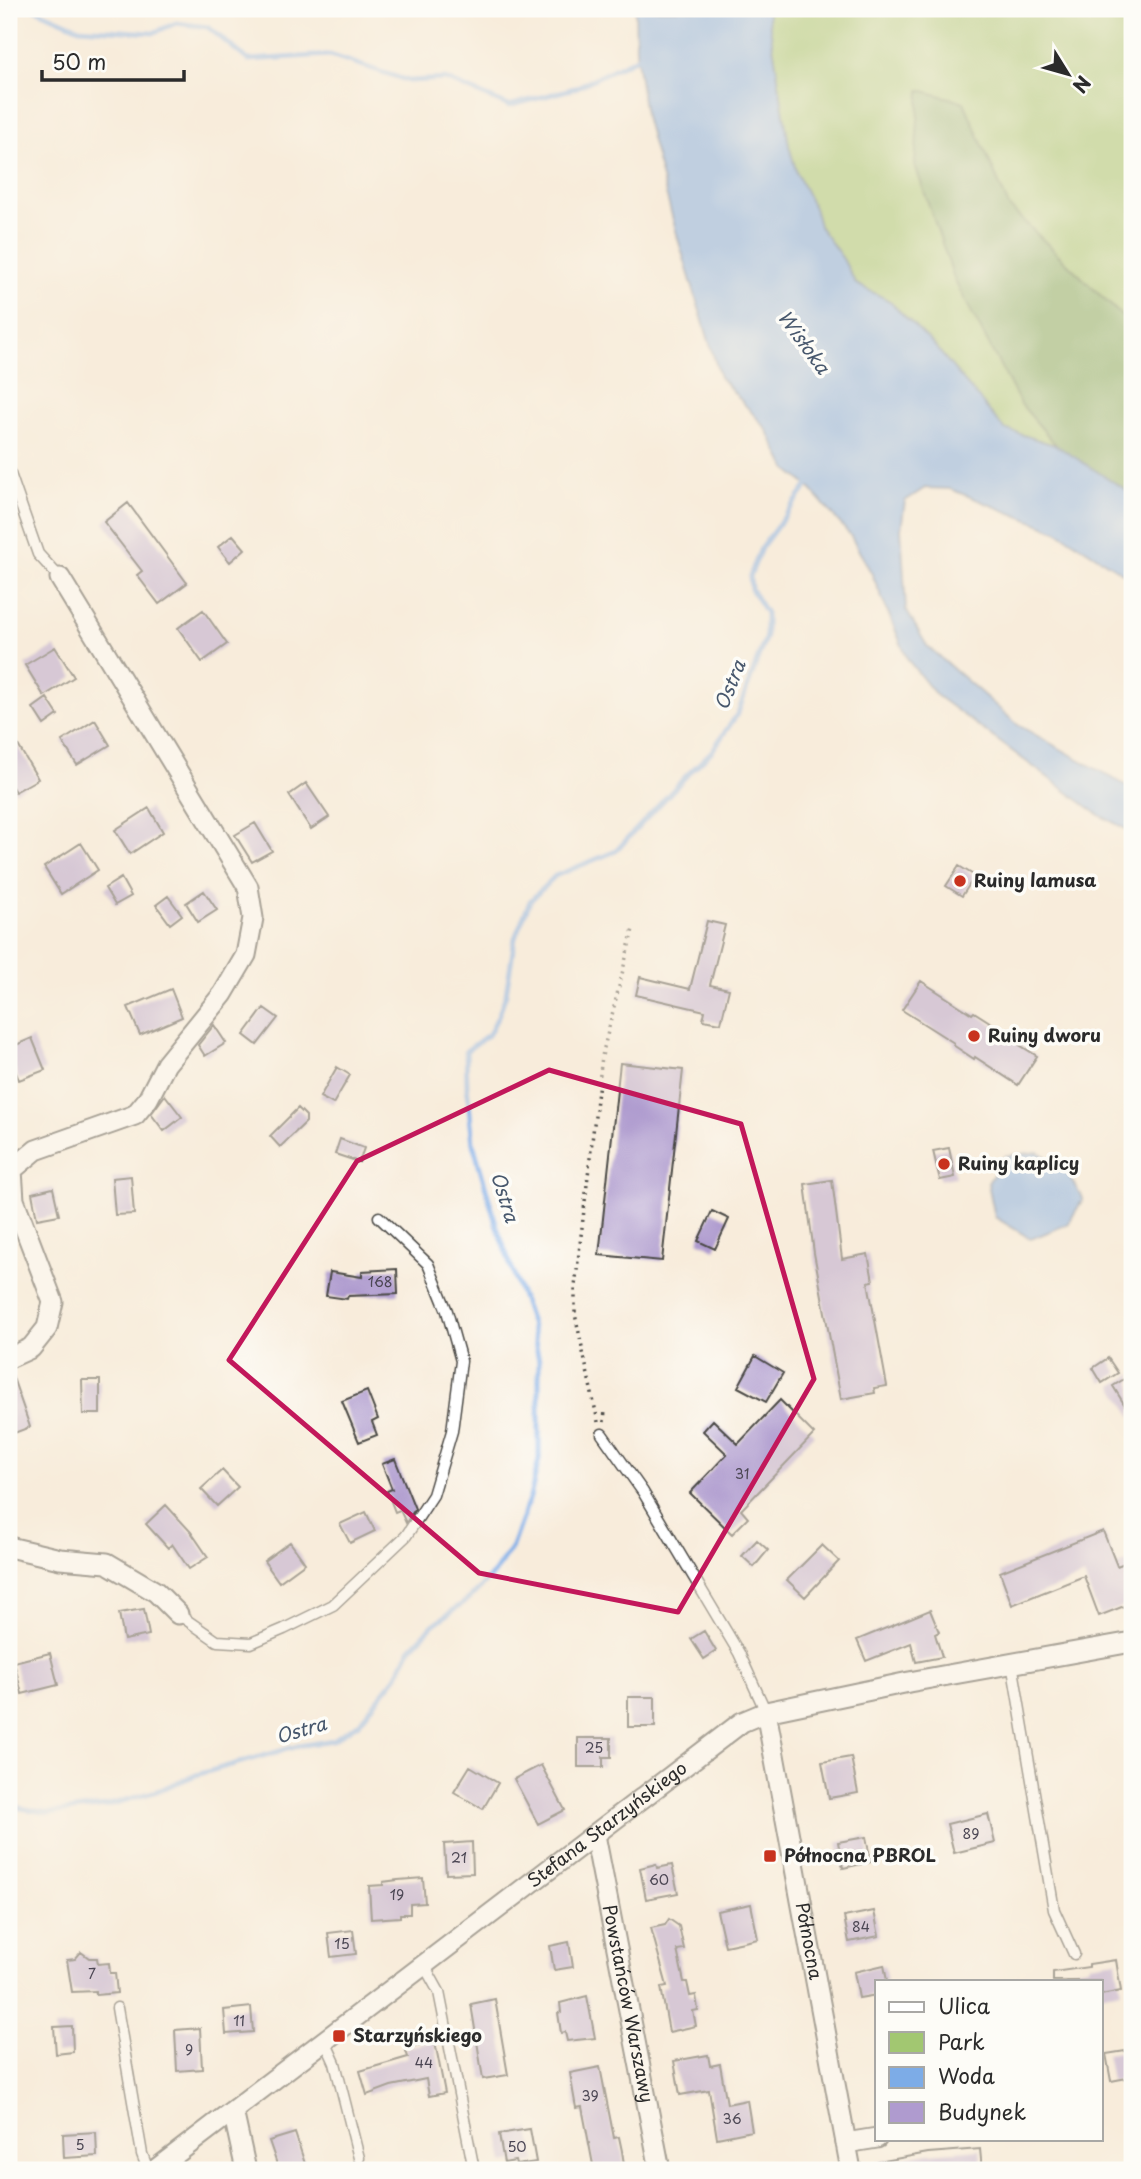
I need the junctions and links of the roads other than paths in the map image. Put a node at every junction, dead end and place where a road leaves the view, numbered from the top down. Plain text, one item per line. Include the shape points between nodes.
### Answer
1 (9, 471) edge
2 (60, 578) joint
3 (379, 1217) dead end
4 (9, 1358) edge
5 (602, 1434) road end
6 (9, 1547) edge
7 (178, 1614) joint
8 (1132, 1642) edge
9 (1012, 1662) junction
10 (765, 1712) junction
11 (596, 1835) junction
12 (1074, 1954) dead end
13 (424, 1965) junction
14 (117, 2008) dead end
15 (325, 2040) junction
16 (233, 2111) junction
17 (875, 2138) edge
18 (846, 2143) junction
19 (359, 2158) dead end
20 (164, 2167) edge
21 (148, 2170) edge
22 (246, 2170) edge
23 (474, 2170) edge
24 (660, 2170) edge
25 (851, 2170) edge

1 - 2 lane via 38,554
2 - 4 street via 248,887 253,918 246,955 223,994 166,1064 135,1115 36,1150 12,1170 14,1200 54,1302 47,1328 31,1348
3 - 7 lane via 428,1264 461,1361 452,1431 433,1495 406,1536 333,1605 284,1629 251,1643 217,1641
5 - 10 lane via 643,1492 739,1653
6 - 7 street via 60,1559 107,1563 156,1591
8 - 9 street, Stefana Starzyńskiego
9 - 10 street, Stefana Starzyńskiego
9 - 12 lane via 1054,1910
10 - 11 street, Stefana Starzyńskiego via 742,1722
10 - 18 street, Północna
11 - 13 street, Stefana Starzyńskiego
11 - 24 street, Powstańców Warszawy
13 - 15 street, Stefana Starzyńskiego
13 - 23 lane via 439,1992
14 - 21 lane
15 - 16 street, Stefana Starzyńskiego
15 - 19 lane
16 - 20 street, Stefana Starzyńskiego
16 - 22 street
17 - 18 street
18 - 25 street, Północna

